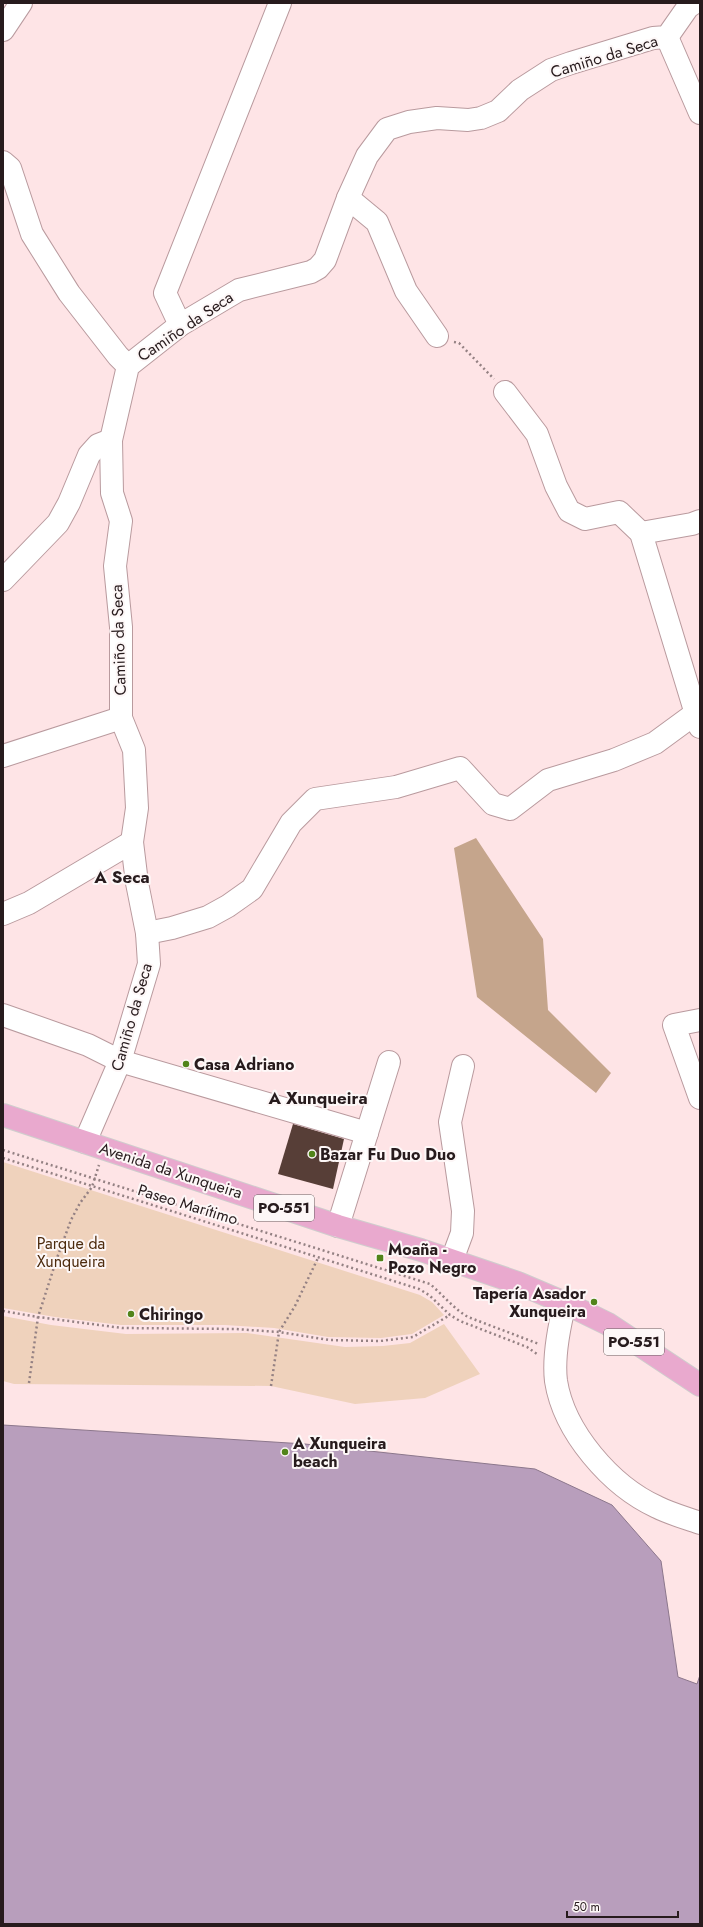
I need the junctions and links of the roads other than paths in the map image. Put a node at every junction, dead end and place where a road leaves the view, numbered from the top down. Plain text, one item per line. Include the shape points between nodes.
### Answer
1 (21, 3) edge
2 (280, 3) edge
3 (694, 3) edge
4 (3, 30) edge
5 (667, 37) junction
6 (700, 113) edge
7 (3, 162) edge
8 (348, 198) junction
9 (180, 325) junction
10 (436, 336) road end
11 (128, 366) junction
12 (505, 392) road end
13 (111, 440) junction
14 (700, 521) edge
15 (640, 533) junction
16 (3, 580) edge
17 (121, 718) junction
18 (698, 720) edge
19 (3, 756) edge
20 (132, 842) junction
21 (3, 914) edge
22 (147, 933) junction
23 (3, 1015) edge
24 (700, 1020) edge
25 (120, 1061) junction
26 (388, 1062) dead end
27 (463, 1066) dead end
28 (700, 1098) edge
29 (3, 1115) edge
30 (367, 1133) junction
31 (94, 1145) junction
32 (338, 1226) junction
33 (452, 1260) junction
34 (559, 1305) junction
35 (700, 1385) edge
36 (700, 1523) edge

1 - 4 street
2 - 9 street via 165,293
3 - 5 street, Camiño da Seca
5 - 6 street
5 - 8 street, Camiño da Seca via 653,38 551,70 525,86 498,111 481,118 437,118 409,122 387,129 367,156
7 - 11 street via 10,168 32,234 69,293
8 - 9 street, Camiño da Seca via 325,260 318,268 239,290
8 - 10 street via 377,222 406,291
9 - 11 street, Camiño da Seca
11 - 13 street, Camiño da Seca
12 - 15 street via 537,434 556,486 569,511 585,519 619,512
13 - 16 street via 98,445 89,455 69,503 58,522
13 - 17 street, Camiño da Seca via 112,493 121,521 115,566 120,627
14 - 15 street
15 - 18 street
17 - 19 street
17 - 20 street, Camiño da Seca via 134,750 137,808
18 - 22 street via 655,743 614,760 548,780 510,809 493,804 460,768 396,787 315,800 291,823 252,889 208,917
20 - 21 street via 30,903
20 - 22 street, Camiño da Seca
22 - 25 street, Camiño da Seca via 149,964
23 - 25 street via 88,1045
24 - 28 street via 674,1025
25 - 30 street
25 - 31 street, Camiño da Seca
26 - 30 street
27 - 33 street via 450,1122 463,1211 462,1233
29 - 31 main road, Avenida da Xunqueira / PO-551
30 - 32 street
31 - 32 main road, Avenida da Xunqueira / PO-551
32 - 33 main road, Avenida da Xunqueira / PO-551
33 - 34 main road, Avenida da Xunqueira / PO-551 via 518,1283
34 - 35 main road, PO-551 via 608,1324
34 - 36 street via 556,1381 572,1426 585,1446 621,1484 656,1507

